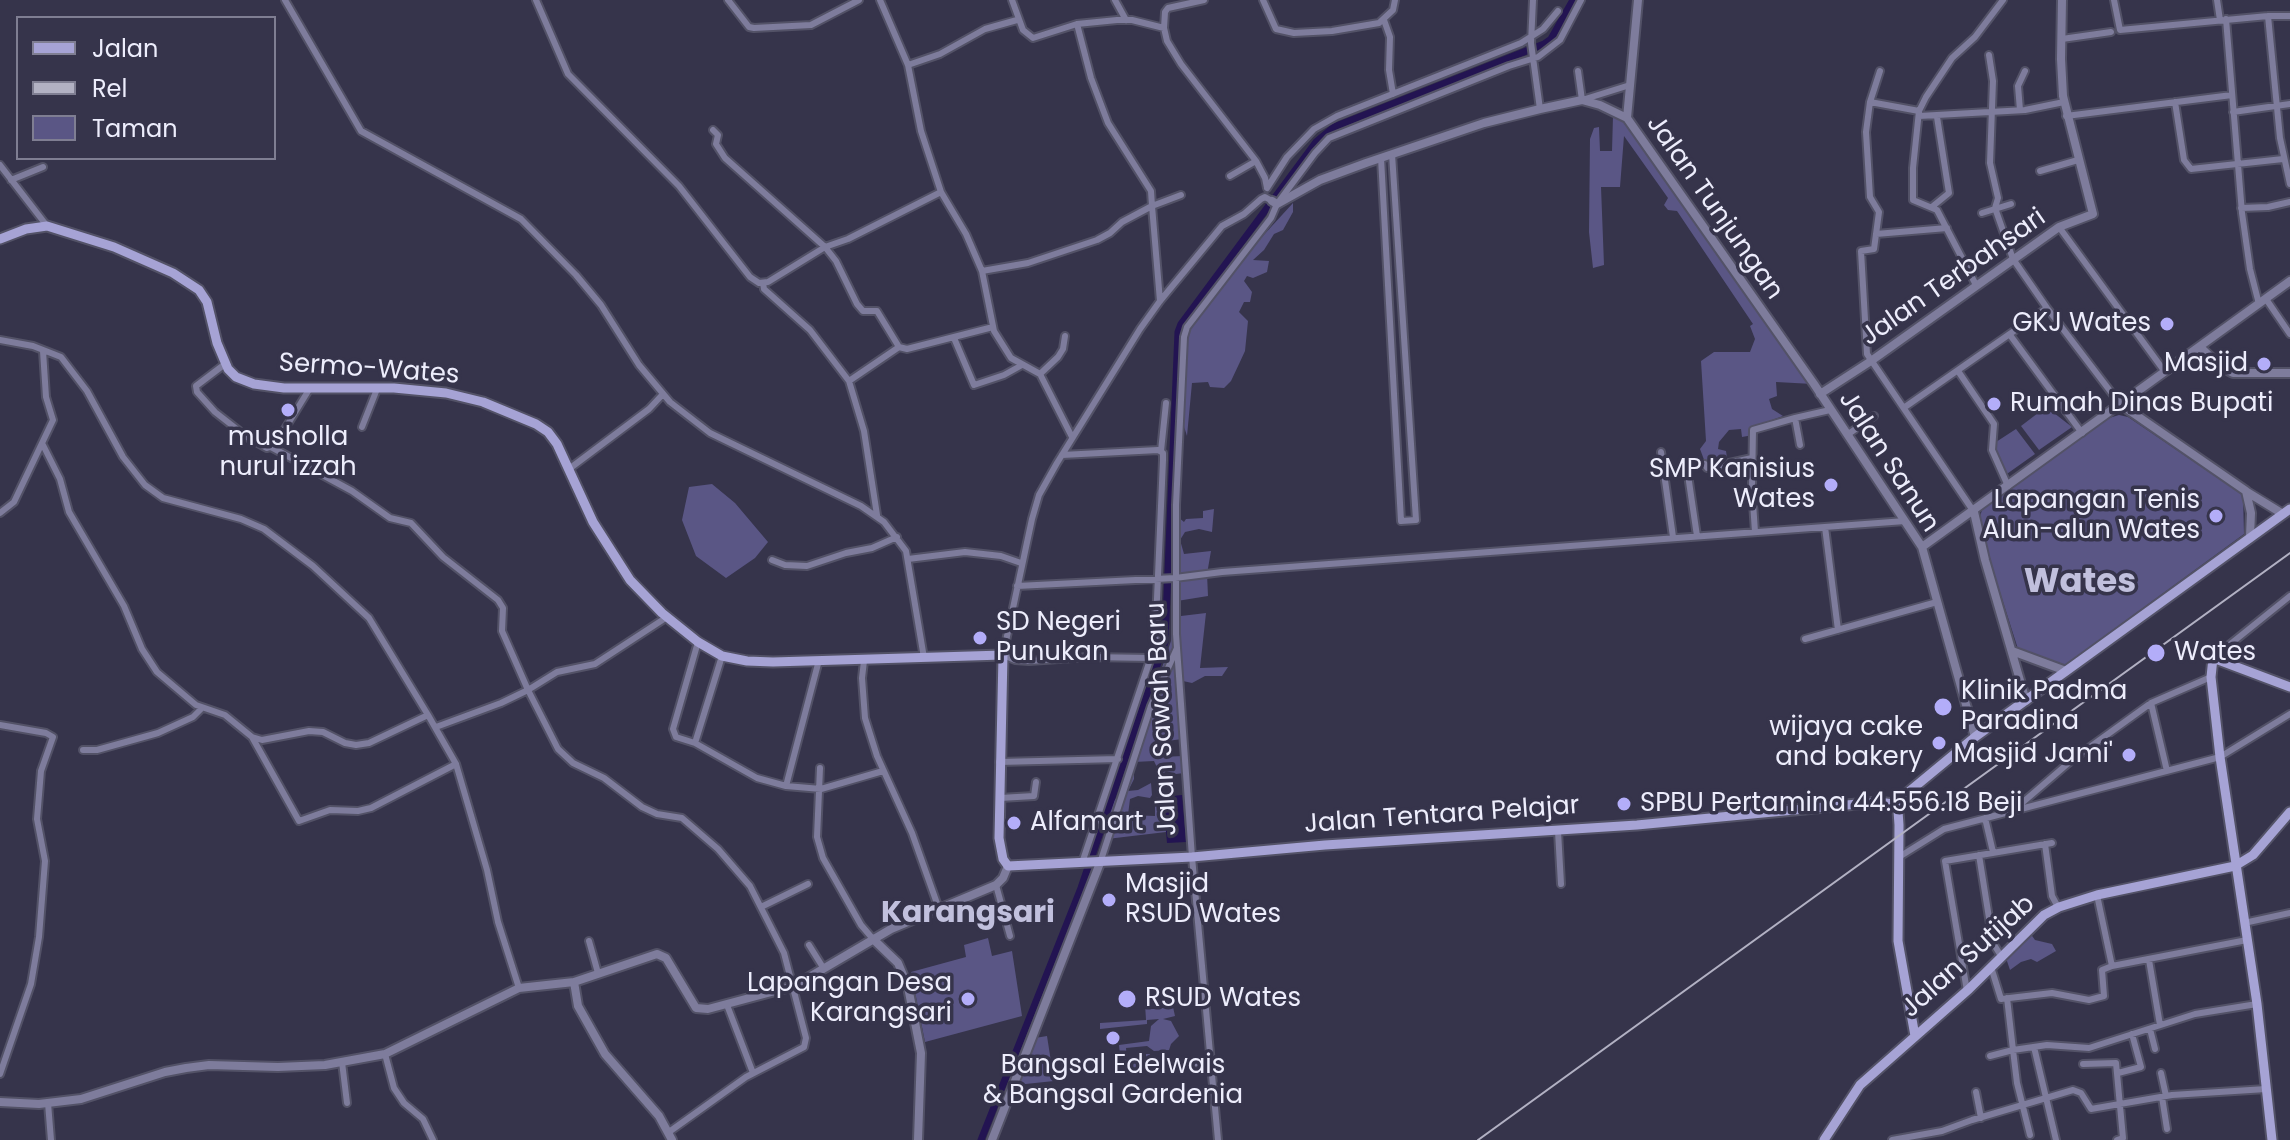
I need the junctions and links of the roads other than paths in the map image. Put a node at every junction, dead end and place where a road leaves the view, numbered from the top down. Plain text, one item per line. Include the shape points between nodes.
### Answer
1 (285, 0) edge
2 (536, 0) edge
3 (728, 0) edge
4 (859, 0) edge
5 (880, 0) edge
6 (1012, 0) edge
7 (1115, 0) edge
8 (1204, 0) edge
9 (1263, 0) edge
10 (1395, 0) edge
11 (1533, 0) edge
12 (1581, 0) edge
13 (1638, 0) edge
14 (1993, 0) edge
15 (2003, 0) edge
16 (2062, 0) edge
17 (2114, 0) edge
18 (2217, 0) edge
19 (1995, 9) junction
20 (1558, 11) dead end
21 (2268, 16) junction
22 (2290, 16) edge
23 (1017, 20) junction
24 (1126, 20) junction
25 (1384, 20) junction
26 (2223, 20) junction
27 (1077, 24) junction
28 (1164, 28) junction
29 (2116, 31) junction
30 (2062, 39) junction
31 (1530, 40) junction
32 (1989, 55) dead end
33 (1532, 58) junction
34 (908, 65) junction
35 (1578, 71) dead end
36 (1880, 71) dead end
37 (2025, 71) dead end
38 (1630, 85) junction
39 (1393, 94) junction
40 (2232, 95) junction
41 (1582, 100) junction
42 (1870, 102) junction
43 (2064, 102) junction
44 (2175, 102) junction
45 (2290, 104) edge
46 (2277, 105) junction
47 (1540, 109) junction
48 (2020, 110) junction
49 (2233, 112) junction
50 (1992, 113) junction
51 (1919, 114) junction
52 (2066, 116) junction
53 (1937, 117) junction
54 (1627, 118) junction
55 (713, 130) dead end
56 (1392, 154) junction
57 (1381, 158) junction
58 (2283, 159) junction
59 (2078, 160) junction
60 (1256, 161) junction
61 (2237, 164) junction
62 (0, 165) edge
63 (43, 167) dead end
64 (2040, 171) dead end
65 (1230, 176) dead end
66 (11, 180) junction
67 (2290, 184) edge
68 (1267, 188) junction
69 (941, 192) junction
70 (1181, 195) dead end
71 (1269, 200) junction
72 (2290, 202) edge
73 (2011, 204) dead end
74 (1152, 206) junction
75 (1933, 206) junction
76 (2241, 208) junction
77 (1995, 209) junction
78 (1982, 213) dead end
79 (47, 226) junction
80 (2059, 227) junction
81 (1947, 228) junction
82 (1876, 234) junction
83 (0, 239) edge
84 (825, 247) junction
85 (2013, 259) junction
86 (982, 271) junction
87 (2290, 281) edge
88 (763, 283) junction
89 (1976, 285) junction
90 (1160, 301) junction
91 (2262, 301) junction
92 (2047, 308) junction
93 (993, 327) junction
94 (2290, 334) edge
95 (2010, 335) junction
96 (1065, 336) dead end
97 (954, 338) junction
98 (0, 340) edge
99 (899, 347) junction
100 (2200, 347) junction
101 (43, 351) junction
102 (1871, 361) junction
103 (225, 364) junction
104 (1022, 365) junction
105 (1958, 371) junction
106 (2165, 372) junction
107 (2290, 373) edge
108 (1040, 374) junction
109 (849, 381) junction
110 (310, 388) junction
111 (377, 389) junction
112 (663, 394) junction
113 (1820, 394) junction
114 (1166, 403) dead end
115 (2120, 404) junction
116 (1905, 407) junction
117 (1830, 410) junction
118 (1874, 416) dead end
119 (1411, 418) junction
120 (1795, 418) junction
121 (1395, 419) junction
122 (362, 427) dead end
123 (2082, 433) junction
124 (1847, 435) junction
125 (1072, 437) junction
126 (43, 445) junction
127 (1800, 445) dead end
128 (271, 447) junction
129 (1161, 451) junction
130 (1661, 452) dead end
131 (1062, 455) junction
132 (1752, 458) junction
133 (569, 469) junction
134 (2008, 486) junction
135 (2246, 491) junction
136 (1974, 512) junction
137 (2286, 512) edge
138 (0, 513) edge
139 (877, 515) junction
140 (1905, 521) junction
141 (1825, 527) junction
142 (1755, 532) junction
143 (1697, 536) junction
144 (2250, 536) junction
145 (897, 537) junction
146 (1673, 537) junction
147 (1922, 547) junction
148 (908, 559) junction
149 (772, 560) dead end
150 (1021, 563) junction
151 (1173, 578) junction
152 (1159, 579) junction
153 (1017, 586) junction
154 (2290, 596) edge
155 (1937, 602) junction
156 (667, 617) junction
157 (1838, 630) junction
158 (1805, 639) dead end
159 (698, 642) junction
160 (1177, 648) junction
161 (2012, 651) junction
162 (1003, 655) junction
163 (722, 656) junction
164 (924, 658) junction
165 (1151, 658) junction
166 (2213, 658) junction
167 (819, 660) junction
168 (864, 661) junction
169 (2066, 671) junction
170 (2211, 677) junction
171 (2290, 687) edge
172 (528, 690) junction
173 (1138, 701) junction
174 (2026, 701) junction
175 (2151, 703) junction
176 (1150, 706) junction
177 (202, 708) junction
178 (2290, 714) edge
179 (428, 715) junction
180 (0, 725) edge
181 (436, 727) junction
182 (252, 737) junction
183 (1975, 737) junction
184 (695, 743) junction
185 (83, 750) dead end
186 (2220, 757) junction
187 (1118, 759) junction
188 (999, 762) junction
189 (456, 764) junction
190 (820, 768) dead end
191 (883, 771) junction
192 (2167, 771) junction
193 (1121, 776) junction
194 (1036, 782) dead end
195 (786, 786) junction
196 (821, 789) junction
197 (1000, 798) junction
198 (1894, 804) junction
199 (2012, 811) junction
200 (2290, 812) edge
201 (1985, 818) junction
202 (1558, 831) junction
203 (1993, 852) junction
204 (1979, 855) junction
205 (1192, 857) junction
206 (1897, 859) junction
207 (1090, 863) junction
208 (1008, 866) junction
209 (2235, 866) junction
210 (808, 884) dead end
211 (1561, 884) dead end
212 (996, 885) junction
213 (2097, 895) junction
214 (761, 907) junction
215 (2058, 907) junction
216 (939, 909) junction
217 (2290, 913) edge
218 (2244, 923) junction
219 (1010, 936) dead end
220 (873, 939) junction
221 (2247, 940) junction
222 (589, 941) dead end
223 (809, 945) dead end
224 (2001, 956) junction
225 (2149, 960) junction
226 (2112, 966) junction
227 (1991, 967) junction
228 (824, 969) junction
229 (598, 973) junction
230 (574, 982) junction
231 (794, 986) junction
232 (519, 988) junction
233 (1967, 991) junction
234 (2007, 998) junction
235 (2257, 1004) junction
236 (727, 1005) junction
237 (2160, 1025) junction
238 (2150, 1029) junction
239 (2132, 1034) junction
240 (1915, 1036) junction
241 (2034, 1047) junction
242 (2155, 1049) dead end
243 (2013, 1050) junction
244 (385, 1054) junction
245 (1990, 1056) dead end
246 (342, 1062) junction
247 (1210, 1062) junction
248 (2083, 1064) dead end
249 (1164, 1066) dead end
250 (753, 1073) junction
251 (2118, 1073) junction
252 (2161, 1073) dead end
253 (0, 1074) edge
254 (2266, 1089) junction
255 (1976, 1092) dead end
256 (2045, 1097) junction
257 (2164, 1097) junction
258 (0, 1102) edge
259 (48, 1103) junction
260 (347, 1103) dead end
261 (2023, 1106) junction
262 (2120, 1106) junction
263 (1981, 1118) junction
264 (2167, 1129) dead end
265 (2030, 1135) dead end
266 (671, 1136) edge
267 (1905, 1139) edge
268 (2121, 1139) edge
269 (51, 1140) edge
270 (433, 1140) edge
271 (918, 1140) edge
272 (992, 1140) edge
273 (1218, 1140) edge
274 (1824, 1140) edge
275 (1892, 1140) edge
276 (2056, 1140) edge
277 (2272, 1140) edge

1 - 112 street via 361,131 521,219 601,305
2 - 88 street via 568,74 679,186 750,277
3 - 4 street via 754,28 811,25
5 - 34 street
6 - 23 street
7 - 24 street
8 - 28 street via 1166,9
9 - 25 street via 1276,29 1284,33 1332,31
10 - 25 street
11 - 31 street
12 - 33 street via 1560,40
13 - 38 street
14 - 19 street
15 - 19 street
16 - 30 street, Jalan Terbahsari
17 - 29 street
18 - 26 street
19 - 51 street via 1941,72
20 - 31 street
21 - 22 street
21 - 26 street
21 - 46 street
23 - 27 street via 1033,38
23 - 34 street
24 - 27 street
24 - 28 street
25 - 39 street
26 - 29 street
26 - 40 street
27 - 74 street via 1108,123 1151,191
28 - 60 street via 1181,64
29 - 30 street
30 - 43 street, Jalan Terbahsari
31 - 33 street
31 - 39 street
32 - 50 street
33 - 47 street
33 - 71 street via 1329,138
34 - 69 street via 921,131
35 - 41 street
36 - 42 street
37 - 48 street via 2018,86
38 - 41 street
38 - 54 street
39 - 68 street via 1314,129
40 - 44 street
40 - 49 street
41 - 47 street
41 - 54 street, Jalan Tunjungan
42 - 51 street
42 - 82 street via 1866,132 1870,197 1879,210
43 - 48 street
43 - 52 street, Jalan Terbahsari
44 - 52 street
44 - 61 street via 2188,168
45 - 46 street
46 - 49 street
46 - 58 street
47 - 56 street
48 - 50 street
49 - 61 street
50 - 53 street
50 - 77 street via 1989,151 1998,198
51 - 53 street
51 - 75 street via 1912,198
52 - 59 street, Jalan Terbahsari
53 - 75 street via 1949,193
54 - 113 street, Jalan Tunjungan
55 - 84 street via 725,158
56 - 57 street
56 - 119 street
57 - 71 street
57 - 121 street
58 - 61 street
58 - 67 street
59 - 64 street
59 - 80 street, Jalan Terbahsari via 2093,214
60 - 65 street
60 - 68 street
61 - 76 street
62 - 66 street
63 - 66 street
66 - 79 street
68 - 71 street
69 - 84 street
69 - 86 street
70 - 74 street
71 - 90 street via 1222,226
71 - 151 street via 1271,218 1191,319 1184,337
72 - 76 street
73 - 77 street
74 - 86 street via 1097,240 1028,263
74 - 90 street
75 - 81 street
76 - 91 street via 2248,259
77 - 78 street
77 - 85 street
79 - 83 main road
79 - 103 main road via 114,247 199,290
80 - 85 street, Jalan Terbahsari
80 - 106 street
81 - 82 street
81 - 89 street
82 - 102 street via 1874,249 1861,251
84 - 88 street
84 - 99 street via 857,304 863,311 877,311
85 - 89 street, Jalan Terbahsari
85 - 92 street
86 - 93 street
87 - 91 street
88 - 109 street via 810,330
89 - 102 street, Jalan Terbahsari
90 - 125 street
91 - 94 street
91 - 100 street
92 - 95 street
92 - 115 street
93 - 97 street
93 - 104 street via 1006,353
95 - 105 street
95 - 123 street
96 - 108 street via 1058,357
97 - 99 street
97 - 104 street via 974,385
98 - 101 street
99 - 109 street
100 - 106 street
100 - 107 street via 2233,373
101 - 126 street via 53,420
101 - 179 street via 61,357 74,371 145,485 163,498 264,529 369,618
102 - 113 street, Jalan Terbahsari
102 - 116 street
103 - 110 main road, Sermo-Wates via 236,377 254,384
103 - 128 street via 196,386 197,392 236,429
104 - 108 street
105 - 116 street
105 - 134 street via 1994,424 1992,450
106 - 115 street
108 - 125 street
109 - 139 street via 864,431
110 - 111 main road, Sermo-Wates
110 - 128 street
111 - 122 street
111 - 133 main road, Sermo-Wates via 446,393 520,415 548,432
112 - 133 street
112 - 139 street via 710,433
113 - 117 street, Jalan Sanun
114 - 129 street
115 - 123 street
115 - 135 street
116 - 136 street
117 - 120 street
117 - 124 street, Jalan Sanun
118 - 124 street
119 - 121 street
119 - 121 street via 1416,520 1401,521
120 - 127 street
120 - 132 street via 1754,429
123 - 134 street
124 - 140 street, Jalan Sanun
125 - 131 street
126 - 138 street via 14,502
126 - 177 street via 69,512 124,606 142,649 157,672
128 - 172 street via 390,518 411,523 443,557 498,600 502,631
129 - 131 street
129 - 152 street
130 - 146 street
131 - 150 street via 1039,495
132 - 142 street
132 - 143 street via 1684,468
133 - 156 main road, Sermo-Wates via 606,546
134 - 136 street
135 - 137 street
135 - 144 street
136 - 147 street
136 - 161 street
137 - 144 main road
139 - 145 street
140 - 141 street
140 - 147 street, Jalan Sanun
141 - 142 street
141 - 157 street
142 - 143 street
143 - 146 street
144 - 169 main road
145 - 148 street
145 - 149 street via 807,566
146 - 151 street
147 - 155 street, Jalan Sanun
148 - 150 street via 965,552
148 - 164 street
150 - 153 street
151 - 152 street, Jalan Sawah Baru
151 - 160 street, Jalan Sawah Baru
152 - 153 street, Jalan Sawah Baru
152 - 165 street
153 - 162 street
154 - 166 street
155 - 157 street
155 - 183 street, Jalan Sanun
156 - 159 main road, Sermo-Wates
156 - 172 street via 595,664 557,672
157 - 158 street
159 - 163 main road, Sermo-Wates
159 - 184 street via 673,732
160 - 176 street
160 - 205 street, Jalan Sawah Baru
161 - 169 street
161 - 174 street
162 - 164 main road, Sermo-Wates
162 - 165 street via 1029,661
162 - 188 main road
163 - 167 main road, Sermo-Wates via 760,662
163 - 184 street
164 - 168 main road, Sermo-Wates
165 - 173 street
166 - 170 main road
166 - 171 main road
167 - 168 main road, Sermo-Wates
167 - 195 street
168 - 191 street via 865,718
169 - 174 main road
170 - 175 street
170 - 186 main road
172 - 181 street
172 - 214 street via 558,749 573,763 604,778 642,807 690,823 739,873
173 - 176 street
173 - 187 street
174 - 183 main road
175 - 192 street
175 - 199 street
176 - 193 street
177 - 182 street via 225,715
177 - 185 street via 158,733
178 - 186 street
179 - 181 street
179 - 182 street via 356,745 323,732
180 - 253 street via 53,737 39,783 37,819 45,874 36,956
181 - 189 street
182 - 189 street via 299,821 330,810 371,808
183 - 198 main road
184 - 195 street via 757,778
186 - 192 street
186 - 209 main road
187 - 188 street
187 - 193 street
188 - 197 main road
189 - 232 street
190 - 196 street
191 - 196 street
191 - 216 street
192 - 199 street
193 - 207 street
193 - 207 street
194 - 197 street via 1034,796
195 - 196 street
196 - 220 street via 816,811 823,858
197 - 208 main road via 999,838
198 - 202 main road, Jalan Tentara Pelajar
198 - 206 main road
199 - 201 street
200 - 209 main road via 2253,855
201 - 203 street
201 - 206 street via 1935,833
202 - 205 main road, Jalan Tentara Pelajar
202 - 211 street
203 - 204 street
203 - 215 street via 2048,843 2052,896
204 - 224 street via 1993,943
204 - 233 street via 1945,861
205 - 207 main road, Jalan Tentara Pelajar
205 - 247 street, Jalan Sawah Baru
206 - 240 main road via 1898,941
207 - 208 main road, Jalan Tentara Pelajar
207 - 272 street
208 - 212 street
209 - 213 main road, Jalan Sutijab
209 - 218 main road
210 - 214 street
212 - 216 street
212 - 219 street
213 - 215 main road, Jalan Sutijab
213 - 226 street
214 - 231 street
215 - 224 main road, Jalan Sutijab
216 - 220 street
217 - 218 street
218 - 221 main road
220 - 228 street
220 - 271 street via 898,963 908,987 921,1053
221 - 225 street
221 - 235 main road
222 - 229 street
223 - 228 street
224 - 227 main road, Jalan Sutijab
225 - 226 street
225 - 237 street
226 - 234 street via 2102,969 2104,995 2094,999 2052,993
227 - 233 main road, Jalan Sutijab
227 - 234 street via 2001,999
228 - 231 street
229 - 230 street
229 - 236 street via 657,954 666,958 696,1008
230 - 232 street
230 - 266 street via 578,1006 605,1054
231 - 236 street
231 - 250 street via 806,1043
232 - 244 street
233 - 240 main road, Jalan Sutijab
234 - 243 street
235 - 237 street
235 - 254 main road
236 - 250 street
237 - 238 street
238 - 239 street
238 - 242 street
239 - 241 street via 2089,1048
239 - 251 street via 2141,1067
240 - 274 main road, Jalan Sutijab via 1860,1085
241 - 243 street
241 - 256 street
243 - 245 street
243 - 261 street
244 - 246 street
244 - 270 street via 394,1088 423,1119
246 - 259 street via 186,1068 81,1099
246 - 260 street
247 - 249 street
247 - 273 street, Jalan Sawah Baru
248 - 251 street via 2114,1061
250 - 266 street
251 - 262 street
252 - 257 street
254 - 257 street
254 - 277 main road
255 - 263 street
256 - 261 street
256 - 262 street via 2078,1090 2091,1109
256 - 276 street
257 - 262 street
257 - 264 street
258 - 259 street
259 - 269 street
261 - 263 street
261 - 265 street
262 - 268 street
263 - 267 street
267 - 275 street

